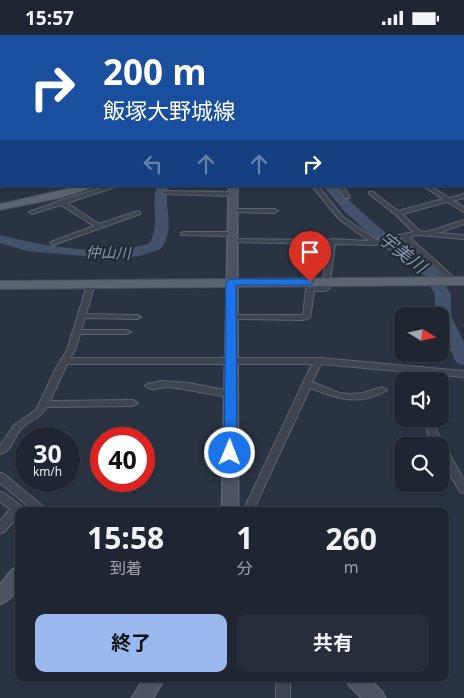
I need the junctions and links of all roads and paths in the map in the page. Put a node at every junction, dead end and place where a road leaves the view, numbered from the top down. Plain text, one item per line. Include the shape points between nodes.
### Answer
1 (74, 187) edge
2 (89, 187) edge
3 (112, 187) edge
4 (316, 187) edge
5 (341, 187) edge
6 (428, 187) edge
7 (233, 190) edge
8 (69, 193) junction
9 (165, 193) dead end
10 (371, 193) dead end
11 (464, 196) edge
12 (347, 197) dead end
13 (448, 200) junction
14 (62, 203) junction
15 (0, 205) edge
16 (464, 210) edge
17 (233, 211) junction
18 (275, 211) dead end
19 (32, 213) dead end
20 (138, 213) dead end
21 (397, 213) junction
22 (464, 222) edge
23 (99, 227) junction
24 (418, 233) junction
25 (427, 234) junction
26 (183, 235) dead end
27 (402, 236) junction
28 (232, 237) junction
29 (464, 237) edge
30 (332, 241) junction
31 (379, 242) junction
32 (53, 243) dead end
33 (327, 281) junction
34 (455, 281) edge
35 (231, 282) junction
36 (91, 284) junction
37 (0, 285) edge
38 (81, 317) junction
39 (137, 317) dead end
40 (231, 317) junction
41 (77, 332) junction
42 (128, 332) dead end
43 (65, 361) junction
44 (231, 362) junction
45 (318, 363) junction
46 (430, 371) joint
47 (463, 374) edge
48 (307, 384) junction
49 (150, 386) dead end
50 (382, 390) dead end
51 (231, 394) junction
52 (44, 403) junction
53 (133, 403) dead end
54 (0, 451) edge
55 (449, 464) edge
56 (0, 477) edge
57 (464, 489) edge
58 (0, 496) edge
59 (15, 507) edge
60 (36, 507) edge
61 (230, 507) edge
62 (250, 507) edge
63 (15, 514) edge
64 (0, 529) edge
65 (15, 579) edge
66 (0, 597) edge
67 (153, 682) edge
68 (283, 682) edge
69 (359, 682) edge
70 (142, 698) edge
71 (283, 698) edge
72 (375, 698) edge

1 - 15 main road
2 - 8 main road
3 - 14 street
4 - 31 street via 341,218
5 - 12 street
6 - 13 street
7 - 9 street
7 - 17 street
8 - 14 street via 74,197 60,201
8 - 15 main road
10 - 21 street
11 - 13 street
13 - 16 street
13 - 21 street
14 - 19 street
14 - 23 street
17 - 18 street
17 - 28 street
20 - 23 street
21 - 24 street
22 - 25 street
23 - 32 street
24 - 25 street
24 - 27 street
25 - 29 street
26 - 28 street
27 - 31 street
27 - 34 street
28 - 30 street
28 - 35 street
30 - 31 street
30 - 33 street
33 - 34 main road
33 - 35 main road
33 - 40 street via 325,289 310,289 307,316 303,318
35 - 36 main road
35 - 40 street
36 - 37 main road
36 - 38 street
38 - 39 street
38 - 41 street
40 - 44 street
41 - 42 street
41 - 43 street
43 - 44 street
43 - 52 street
44 - 45 street
44 - 51 street
45 - 46 street
45 - 48 street
46 - 47 street
48 - 50 street via 353,398
48 - 62 street
49 - 51 street via 188,386
51 - 61 street
52 - 53 street
52 - 54 street via 39,412 17,427
55 - 57 street
56 - 60 street
58 - 59 street
63 - 64 street
65 - 66 street
67 - 70 street
68 - 71 street
69 - 72 street

